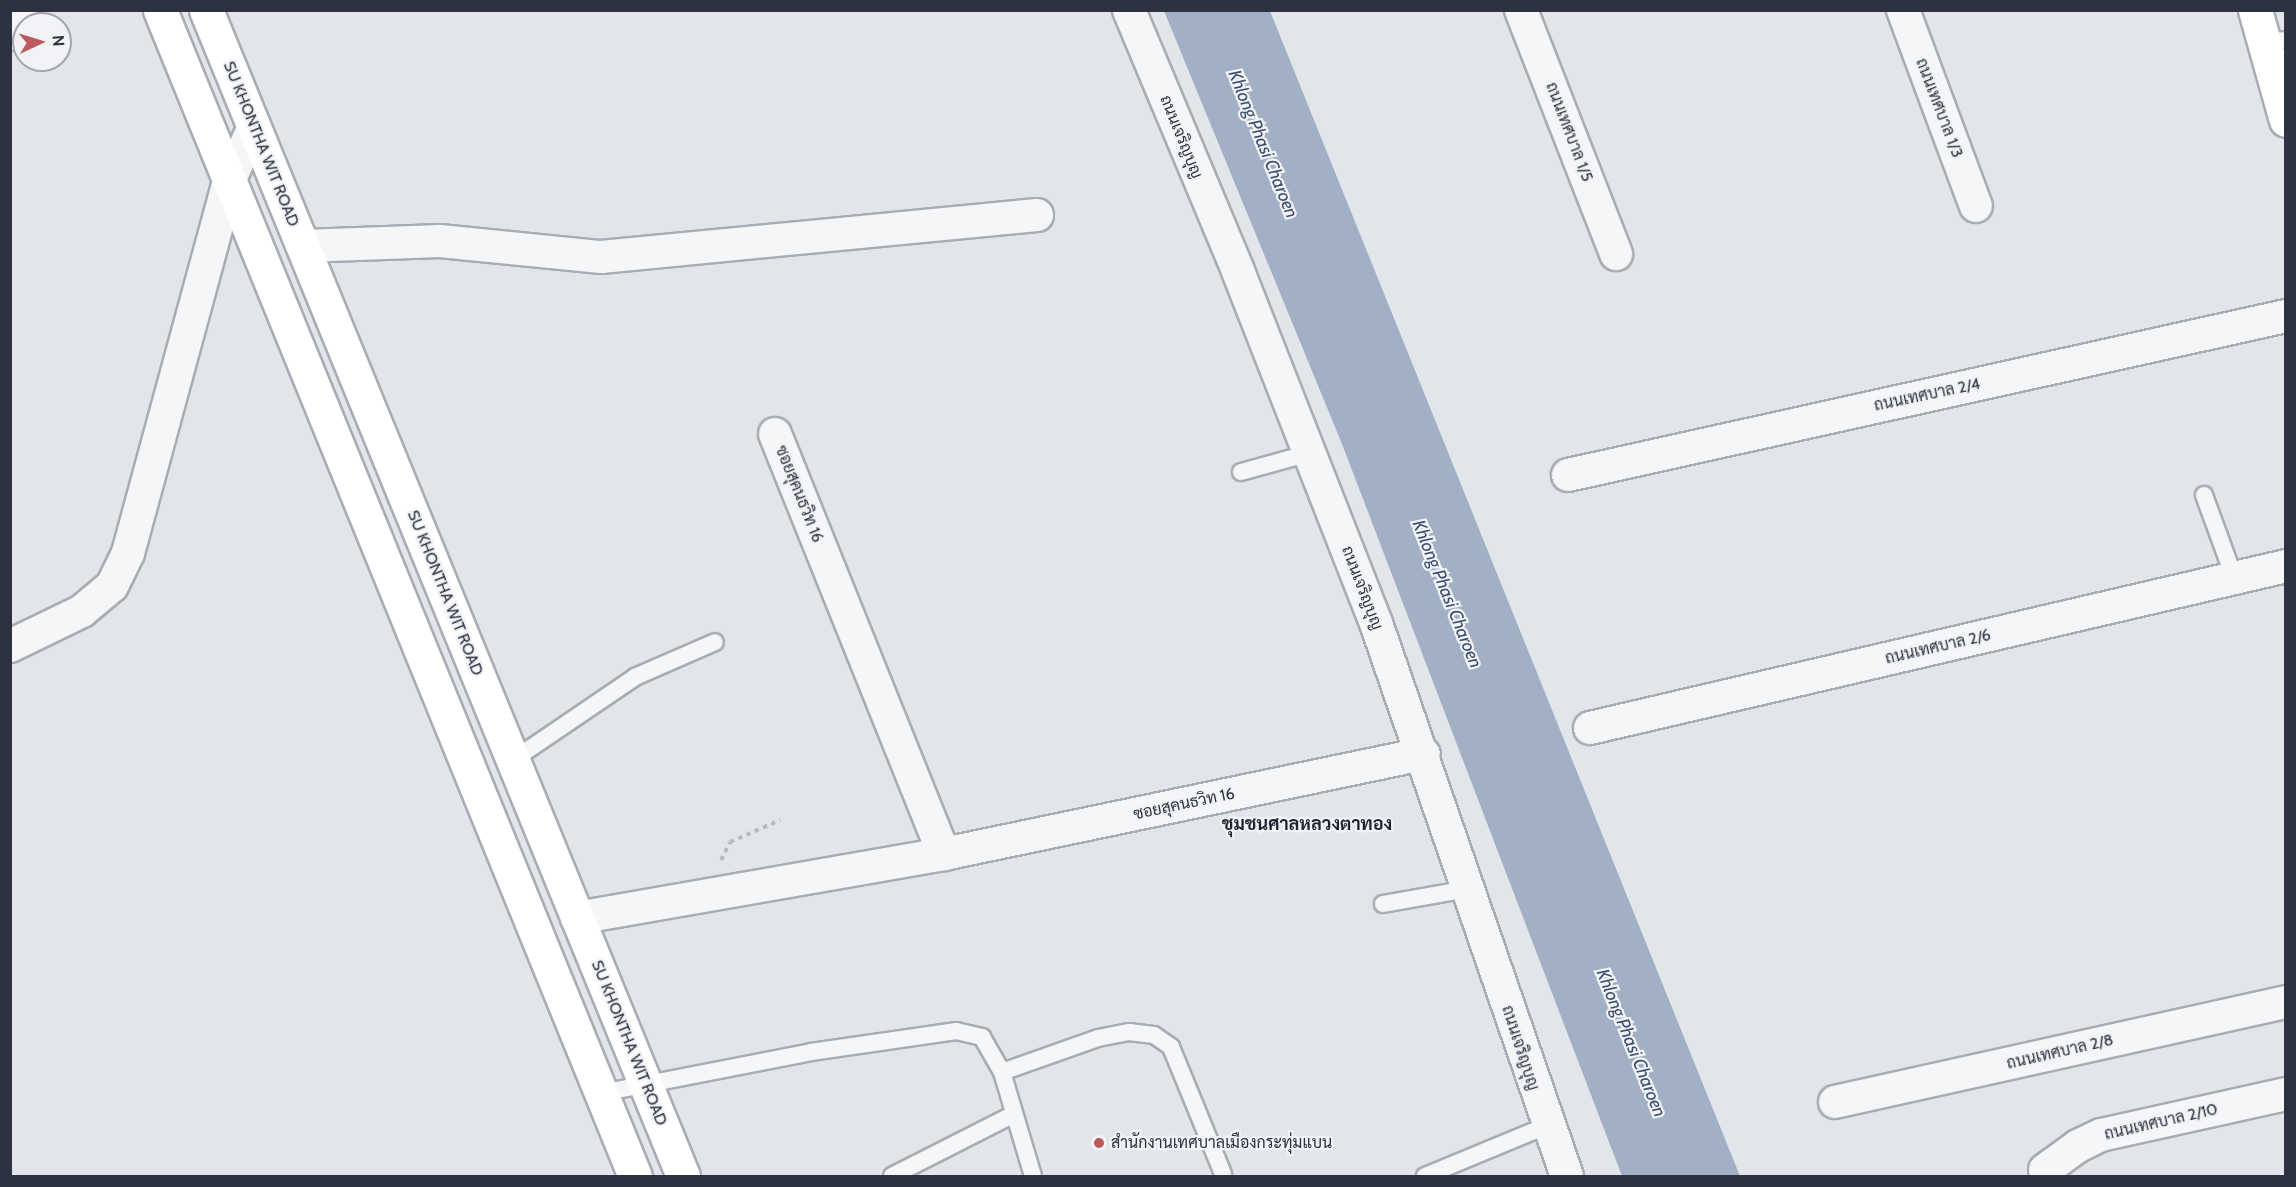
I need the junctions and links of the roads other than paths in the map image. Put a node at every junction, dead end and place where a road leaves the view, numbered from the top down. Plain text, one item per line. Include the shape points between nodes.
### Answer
1 (21, 10) edge
2 (160, 10) edge
3 (206, 10) edge
4 (1130, 10) edge
5 (1521, 10) edge
6 (1903, 10) edge
7 (2268, 30) edge
8 (10, 34) edge
9 (2286, 120) edge
10 (254, 127) junction
11 (229, 181) junction
12 (1976, 206) dead end
13 (1037, 215) dead end
14 (303, 246) junction
15 (1616, 254) dead end
16 (2286, 316) edge
17 (775, 434) dead end
18 (1310, 453) junction
19 (1241, 472) dead end
20 (1568, 475) dead end
21 (2204, 495) dead end
22 (2286, 566) edge
23 (2234, 578) junction
24 (715, 642) dead end
25 (10, 646) edge
26 (1590, 728) dead end
27 (1424, 754) junction
28 (513, 760) junction
29 (944, 854) junction
30 (1468, 889) junction
31 (1383, 904) dead end
32 (578, 918) junction
33 (2286, 1002) edge
34 (1002, 1072) junction
35 (645, 1084) junction
36 (601, 1093) junction
37 (2286, 1094) edge
38 (1835, 1102) dead end
39 (1012, 1115) junction
40 (1546, 1126) junction
41 (2045, 1170) dead end
42 (1223, 1174) dead end
43 (635, 1176) edge
44 (683, 1176) edge
45 (892, 1176) edge
46 (1033, 1176) edge
47 (1425, 1176) edge
48 (1567, 1176) edge

1 - 8 street
2 - 11 main road
3 - 10 main road, SU KHONTHA WIT ROAD
4 - 18 street, ถนนเจริญบุญ
5 - 15 street, ถนนเทศบาล 1/5
6 - 12 street, ถนนเทศบาล 1/3
7 - 9 main road
10 - 11 street
10 - 14 main road, SU KHONTHA WIT ROAD
11 - 25 street via 128,553 112,586 82,611
11 - 36 main road
13 - 14 street via 601,257 440,241
14 - 28 main road, SU KHONTHA WIT ROAD
16 - 20 street, ถนนเทศบาล 2/4
17 - 29 street, ซอยสุคนธวิท 16
18 - 19 lane
18 - 27 street, ถนนเจริญบุญ
21 - 23 lane
22 - 23 street, ถนนเทศบาล 2/6
23 - 26 street, ถนนเทศบาล 2/6
24 - 28 lane via 636,677
27 - 29 street, ซอยสุคนธวิท 16
27 - 30 street, ถนนเจริญบุญ
28 - 32 main road, SU KHONTHA WIT ROAD
29 - 32 street, ซอยสุคนธวิท 16
30 - 31 lane
30 - 40 street, ถนนเจริญบุญ
32 - 35 main road, SU KHONTHA WIT ROAD
33 - 38 street, ถนนเทศบาล 2/8
34 - 35 lane via 982,1037 956,1031 811,1052
34 - 39 lane
34 - 42 lane via 1098,1038 1129,1032 1154,1035 1172,1047
35 - 36 lane
35 - 44 main road, SU KHONTHA WIT ROAD
36 - 43 main road
37 - 41 street, ถนนเทศบาล 2/10 via 2101,1135
39 - 45 lane
39 - 46 lane
40 - 47 lane
40 - 48 street, ถนนเจริญบุญ

